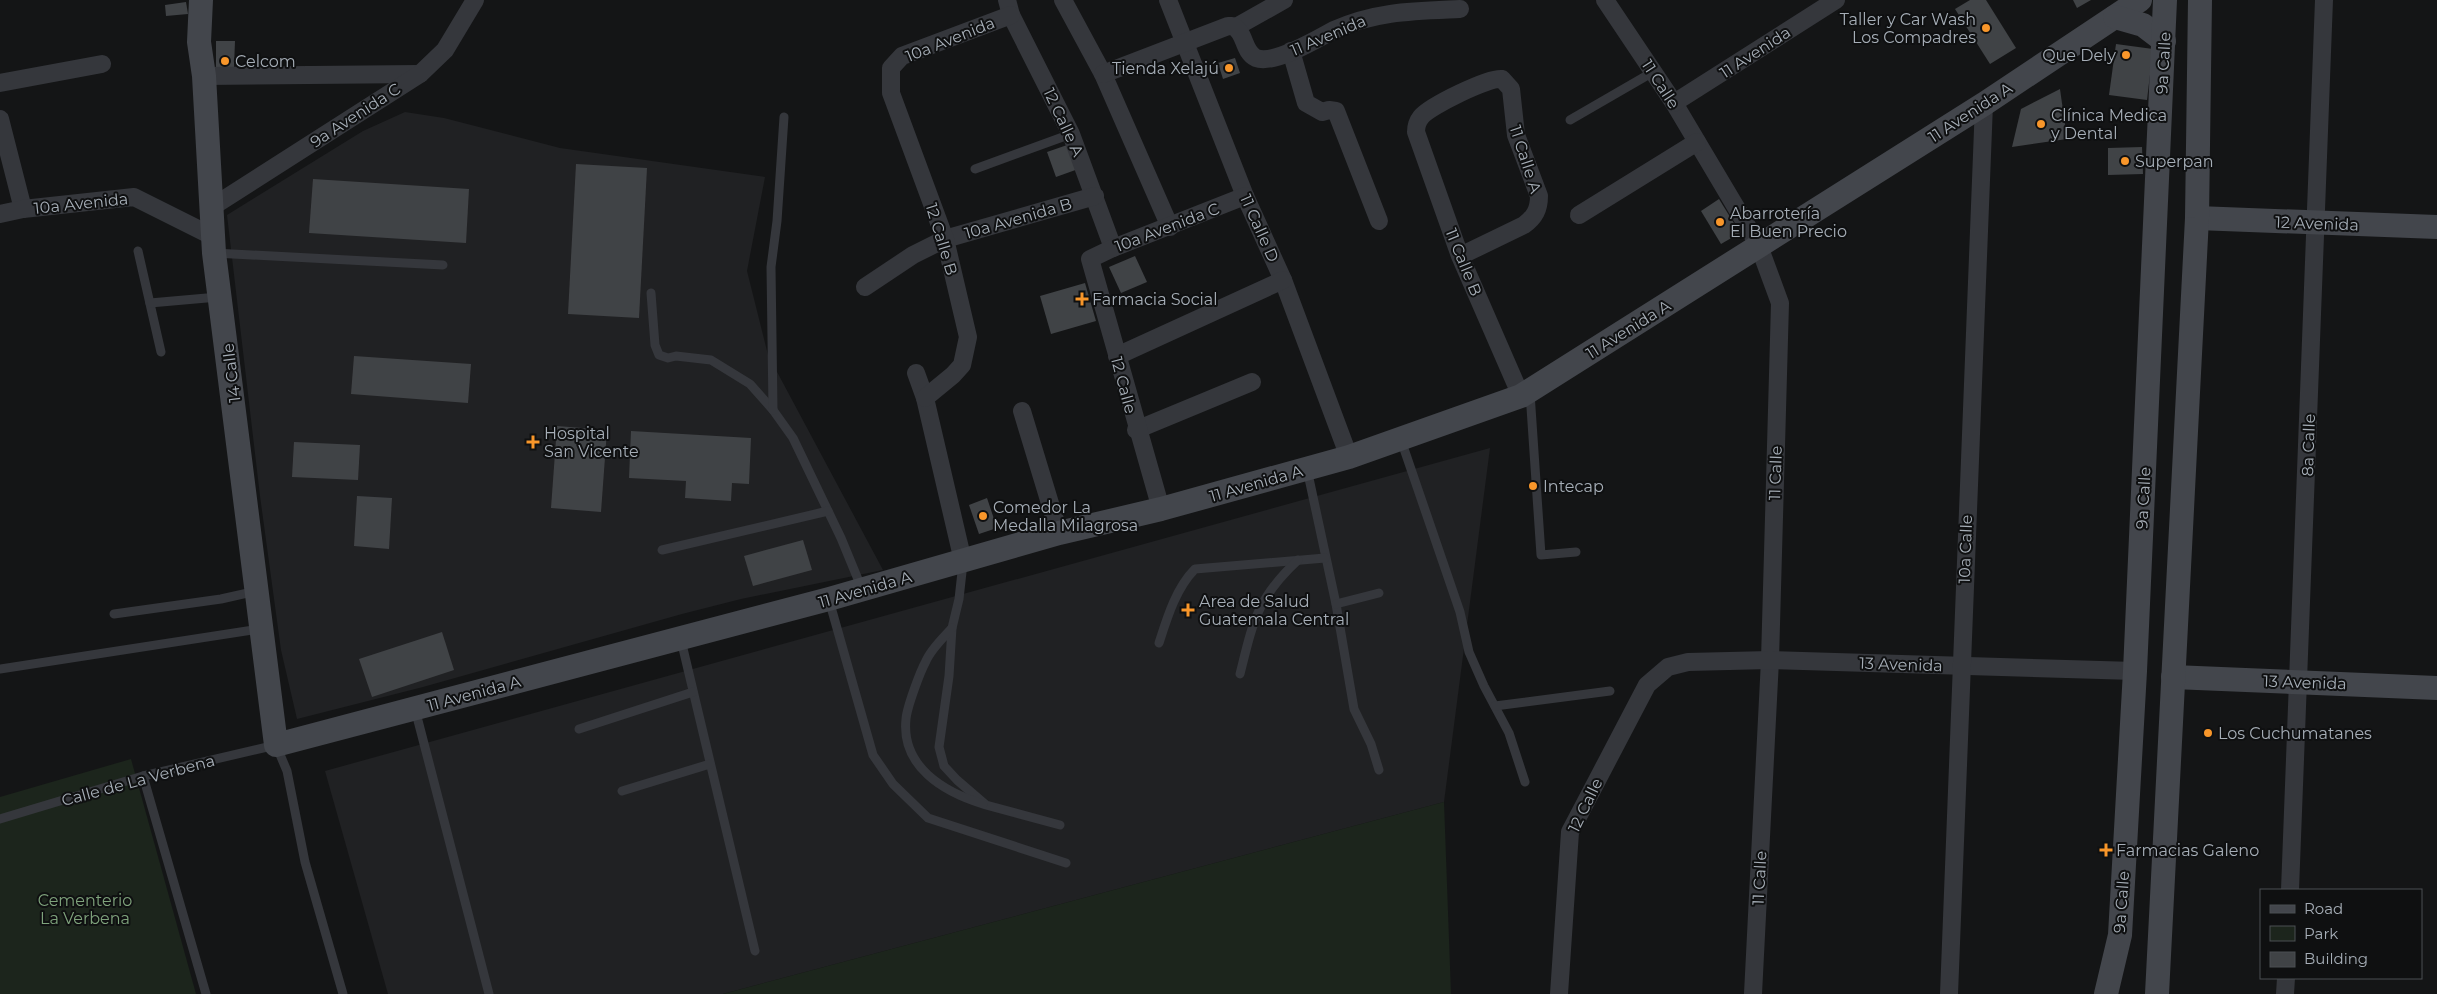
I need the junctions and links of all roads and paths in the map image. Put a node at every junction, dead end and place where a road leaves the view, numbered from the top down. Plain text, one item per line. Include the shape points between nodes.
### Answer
1 (202, 0) edge
2 (475, 0) edge
3 (1063, 0) edge
4 (1168, 0) edge
5 (1284, 0) edge
6 (1605, 0) edge
7 (1836, 0) edge
8 (2140, 0) edge
9 (2166, 0) edge
10 (2200, 0) edge
11 (2324, 0) edge
12 (1009, 7) edge
13 (1460, 9) dead end
14 (2115, 17) junction
15 (1236, 27) junction
16 (2164, 41) junction
17 (1184, 43) junction
18 (1291, 51) junction
19 (102, 64) dead end
20 (891, 68) joint
21 (1653, 72) junction
22 (420, 74) junction
23 (1103, 74) junction
24 (204, 76) junction
25 (1502, 79) joint
26 (0, 83) edge
27 (1674, 103) junction
28 (1984, 104) junction
29 (784, 117) dead end
30 (0, 119) edge
31 (1570, 120) dead end
32 (1071, 134) junction
33 (1697, 142) junction
34 (4, 155) edge
35 (975, 169) dead end
36 (1095, 196) junction
37 (1245, 196) junction
38 (212, 207) junction
39 (23, 209) junction
40 (0, 214) edge
41 (1579, 215) dead end
42 (2197, 218) junction
43 (1379, 221) dead end
44 (2316, 222) junction
45 (1170, 226) junction
46 (2437, 227) edge
47 (945, 239) junction
48 (214, 245) junction
49 (1759, 246) junction
50 (1113, 248) junction
51 (138, 251) dead end
52 (1460, 256) junction
53 (1090, 259) joint
54 (443, 265) dead end
55 (1283, 280) junction
56 (865, 287) dead end
57 (651, 294) dead end
58 (221, 297) junction
59 (150, 303) junction
60 (161, 352) dead end
61 (1117, 356) junction
62 (916, 373) dead end
63 (1252, 382) dead end
64 (1526, 393) junction
65 (925, 398) junction
66 (772, 410) junction
67 (1022, 410) dead end
68 (1136, 430) junction
69 (1401, 440) junction
70 (1349, 457) junction
71 (1307, 469) junction
72 (1161, 509) junction
73 (828, 511) junction
74 (1059, 533) junction
75 (662, 550) dead end
76 (1576, 552) dead end
77 (1325, 558) junction
78 (1298, 560) junction
79 (963, 561) junction
80 (862, 590) junction
81 (257, 591) junction
82 (1379, 592) dead end
83 (829, 599) junction
84 (1336, 604) junction
85 (114, 614) dead end
86 (952, 628) junction
87 (262, 629) junction
88 (681, 638) junction
89 (1159, 643) dead end
90 (1770, 660) junction
91 (1960, 666) junction
92 (1668, 667) joint
93 (0, 670) edge
94 (2135, 671) junction
95 (1240, 674) dead end
96 (2173, 677) junction
97 (2299, 682) junction
98 (2437, 688) edge
99 (1610, 691) dead end
100 (693, 692) junction
101 (1495, 706) junction
102 (415, 708) junction
103 (579, 728) dead end
104 (276, 745) junction
105 (710, 764) junction
106 (1379, 770) dead end
107 (143, 776) junction
108 (1525, 782) dead end
109 (622, 791) dead end
110 (986, 804) junction
111 (0, 819) edge
112 (1060, 825) dead end
113 (1066, 863) dead end
114 (2290, 889) edge
115 (755, 951) dead end
116 (2286, 979) edge
117 (206, 994) edge
118 (343, 994) edge
119 (489, 994) edge
120 (1559, 994) edge
121 (1753, 994) edge
122 (1949, 994) edge
123 (2106, 994) edge
124 (2157, 994) edge
125 (2285, 994) edge

1 - 24 street, 14 Calle via 200,42
2 - 22 street, 9a Avenida C via 445,50
3 - 23 street
4 - 17 street, 11 Calle D
5 - 15 street
6 - 21 street, 11 Calle
7 - 27 street, 11 Avenida
8 - 14 street, 11 Avenida A
9 - 16 street, 9a Calle
10 - 42 street
11 - 44 street, 8a Calle
12 - 20 street, 10a Avenida via 902,56
12 - 32 street, 12 Calle A
13 - 18 street, 11 Avenida via 1373,15
14 - 16 street via 2143,25
14 - 28 street, 11 Avenida A
15 - 17 street via 1228,26
15 - 18 street, 11 Avenida via 1246,48 1256,58 1271,58
16 - 94 street, 9a Calle
17 - 23 street
17 - 37 street, 11 Calle D
18 - 43 street via 1306,102 1322,112 1336,111
19 - 26 street
20 - 47 street, 12 Calle B via 891,93
21 - 27 street, 11 Calle
21 - 31 lane
22 - 24 street
22 - 38 street, 9a Avenida C
23 - 45 street
24 - 38 street, 14 Calle
25 - 52 street, 11 Calle A via 1511,89 1516,136 1539,196 1539,204 1536,213 1524,225
25 - 52 street, 11 Calle B via 1488,80 1427,111 1417,124 1418,140
27 - 33 street, 11 Calle
28 - 49 street, 11 Avenida A
28 - 91 street, 10a Calle
29 - 66 lane via 771,267
30 - 34 street
32 - 35 lane
32 - 36 street, 12 Calle A
33 - 41 street
33 - 49 street, 11 Calle
34 - 39 street
36 - 47 street, 10a Avenida B
36 - 50 street, 12 Calle A
37 - 45 street, 10a Avenida C
37 - 55 street, 11 Calle D
38 - 48 street, 14 Calle
39 - 40 street, 10a Avenida
39 - 48 street, 10a Avenida via 134,197
42 - 44 street, 12 Avenida
42 - 96 street
44 - 46 street, 12 Avenida
44 - 97 street, 8a Calle
45 - 50 street, 10a Avenida C
47 - 56 street, 10a Avenida B via 913,255
47 - 65 street, 12 Calle B via 968,337 966,353 953,376
48 - 54 lane via 240,253
48 - 58 street, 14 Calle
49 - 64 street, 11 Avenida A
49 - 90 street, 11 Calle via 1780,303
50 - 53 street, 10a Avenida C
51 - 59 lane
52 - 64 street, 11 Calle B
53 - 61 street, 12 Calle
55 - 61 street
55 - 70 street, 11 Calle D
57 - 66 lane via 655,345 659,355 711,360 750,384
58 - 59 lane
58 - 81 street, 14 Calle
59 - 60 lane
61 - 68 street, 12 Calle
62 - 65 street
63 - 68 street
64 - 69 street, 11 Avenida A
64 - 76 lane via 1541,555
65 - 79 street
66 - 73 lane via 793,438
67 - 74 street
68 - 72 street, 12 Calle
69 - 70 street, 11 Avenida A
69 - 101 lane via 1460,612 1470,652
70 - 71 street, 11 Avenida A
71 - 72 street, 11 Avenida A
71 - 77 lane
72 - 74 street, 11 Avenida A
73 - 75 lane
73 - 80 lane
74 - 79 street, 11 Avenida A
77 - 78 lane
77 - 84 lane
78 - 89 lane via 1194,569 1168,615
78 - 95 lane via 1281,576 1257,610
79 - 80 street, 11 Avenida A
79 - 86 lane
80 - 83 street, 11 Avenida A
81 - 85 lane
81 - 87 street, 14 Calle
82 - 84 lane
83 - 88 street, 11 Avenida A
83 - 113 lane via 873,755 893,784 928,818
84 - 106 lane via 1354,709
86 - 110 lane via 939,747 944,766
86 - 110 lane via 923,668 906,719 909,749 926,776 956,796
87 - 93 lane
87 - 104 street, 14 Calle
88 - 100 lane
88 - 102 street, 11 Avenida A
90 - 91 street, 13 Avenida
90 - 92 street, 13 Avenida via 1688,662
90 - 121 street, 11 Calle
91 - 94 street, 13 Avenida
91 - 122 street, 10a Calle
92 - 120 street, 12 Calle via 1647,685 1570,832
94 - 123 street, 9a Calle via 2120,935
96 - 97 street, 13 Avenida
96 - 124 street
97 - 98 street, 13 Avenida
97 - 114 street, 8a Calle
99 - 101 lane
100 - 103 lane
100 - 105 lane
101 - 108 lane via 1509,733
102 - 104 street, 11 Avenida A
102 - 119 lane
104 - 107 lane, Calle de La Verbena
104 - 118 lane via 286,771 304,862
105 - 109 lane
105 - 115 lane
107 - 111 lane, Calle de La Verbena
107 - 117 lane
110 - 112 lane
116 - 125 street

